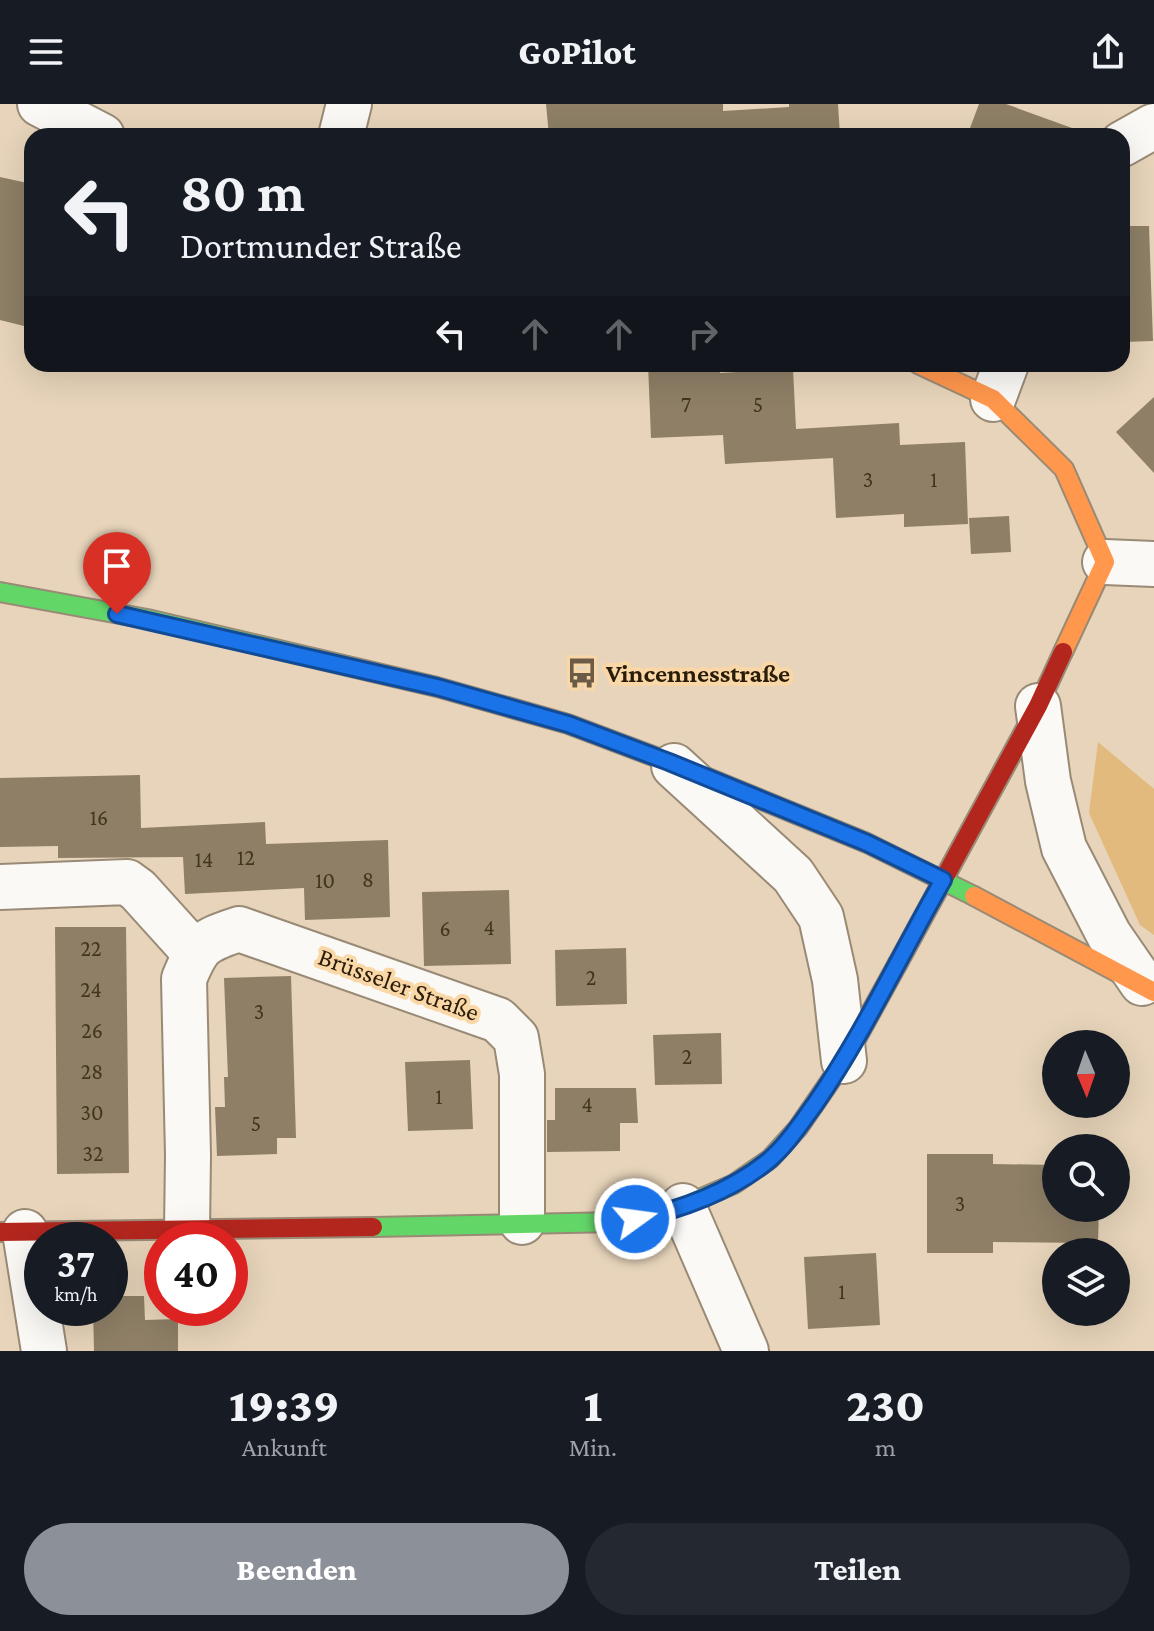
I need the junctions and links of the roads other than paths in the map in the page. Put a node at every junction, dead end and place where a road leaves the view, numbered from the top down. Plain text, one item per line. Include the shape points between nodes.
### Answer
1 (40, 104) edge
2 (349, 104) edge
3 (1154, 126) edge
4 (86, 128) edge
5 (343, 128) edge
6 (1130, 140) edge
7 (954, 372) edge
8 (1000, 382) edge
9 (1105, 562) junction
10 (1154, 564) edge
11 (0, 592) edge
12 (1038, 706) junction
13 (669, 762) junction
14 (943, 880) junction
15 (0, 887) edge
16 (194, 952) junction
17 (1148, 988) edge
18 (844, 1061) junction
19 (683, 1206) junction
20 (187, 1222) edge
21 (522, 1222) junction
22 (248, 1229) edge
23 (144, 1231) edge
24 (13, 1232) edge
25 (44, 1351) edge
26 (746, 1351) edge

1 - 4 street
2 - 5 street
3 - 6 street
7 - 8 street
8 - 9 street via 1064,469
9 - 10 street
9 - 12 street
11 - 13 street via 147,619 437,687 568,724
12 - 14 street
12 - 17 street via 1064,848 1109,935
13 - 14 street
13 - 18 street via 793,875 821,917
14 - 17 street
14 - 18 street
15 - 16 street via 127,882
16 - 20 street via 184,979
16 - 21 street, Brüsseler Straße via 212,938 239,929 498,1020 516,1038 522,1074
18 - 19 street via 770,1159 734,1184
19 - 21 street via 617,1222
19 - 26 street
21 - 22 street
23 - 24 street
24 - 25 street

